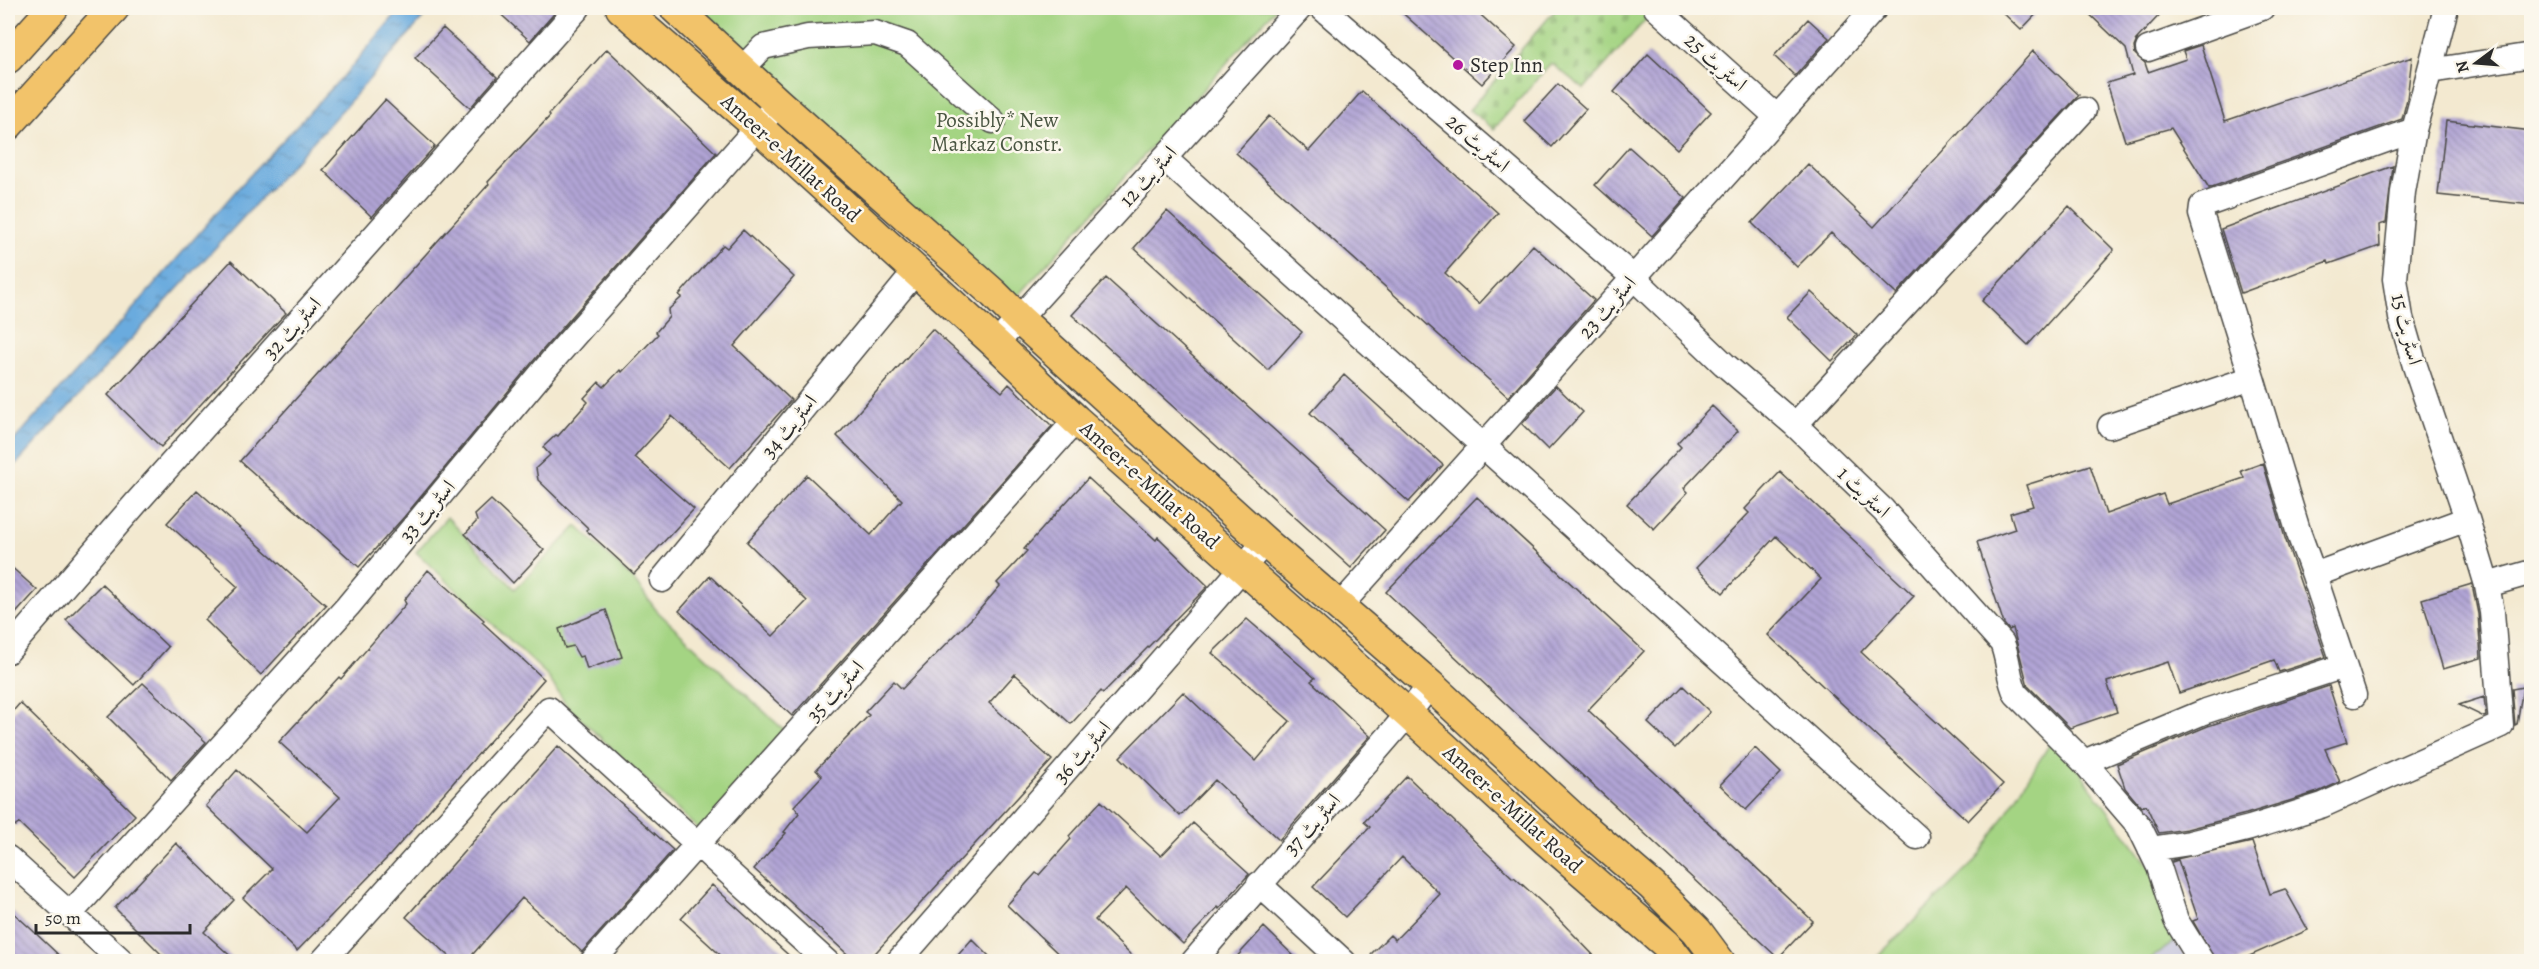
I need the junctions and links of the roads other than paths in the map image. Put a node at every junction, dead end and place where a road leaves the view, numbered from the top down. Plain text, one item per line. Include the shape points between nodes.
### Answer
1 (53, 8) edge
2 (114, 8) edge
3 (578, 8) edge
4 (621, 8) edge
5 (675, 8) edge
6 (1299, 8) edge
7 (1322, 8) edge
8 (1656, 8) edge
9 (1875, 8) edge
10 (2262, 8) edge
11 (2446, 8) edge
12 (2148, 49) dead end
13 (2532, 55) edge
14 (8, 58) edge
15 (742, 69) junction
16 (2430, 71) junction
17 (778, 103) junction
18 (2084, 110) dead end
19 (1777, 117) junction
20 (993, 121) dead end
21 (8, 125) edge
22 (758, 127) junction
23 (2414, 130) junction
24 (1164, 158) junction
25 (915, 272) junction
26 (1633, 277) junction
27 (1020, 320) junction
28 (996, 344) junction
29 (2252, 378) junction
30 (1076, 420) junction
31 (1795, 425) junction
32 (2110, 426) dead end
33 (1484, 447) junction
34 (2468, 519) junction
35 (1265, 542) junction
36 (1242, 568) junction
37 (2532, 572) edge
38 (2314, 575) junction
39 (662, 580) dead end
40 (2487, 585) junction
41 (1340, 607) junction
42 (8, 651) edge
43 (2344, 666) junction
44 (1430, 685) junction
45 (2354, 695) dead end
46 (1408, 714) junction
47 (2084, 762) junction
48 (1917, 837) dead end
49 (697, 846) junction
50 (2150, 849) junction
51 (8, 858) edge
52 (1259, 884) junction
53 (70, 915) junction
54 (123, 962) edge
55 (322, 962) edge
56 (592, 962) edge
57 (827, 962) edge
58 (898, 962) edge
59 (1192, 962) edge
60 (1344, 962) edge
61 (1680, 962) edge
62 (1720, 962) edge
63 (2202, 962) edge

1 - 14 main road
2 - 21 main road
3 - 42 street, اسٹریٹ 32
4 - 22 main road, Ameer-e-Millat Road
5 - 15 main road, Ameer-e-Millat Road
6 - 24 street, اسٹریٹ 12
7 - 26 street, اسٹریٹ 26
8 - 19 street, اسٹریٹ 25
9 - 19 street, اسٹریٹ 23
10 - 12 street
11 - 16 street, اسٹریٹ 15
13 - 16 street
15 - 17 main road, Ameer-e-Millat Road
15 - 20 street via 763,47 808,37 875,33 907,44
16 - 23 street, اسٹریٹ 15
17 - 22 street, اسٹریٹ 33
17 - 27 main road, Ameer-e-Millat Road
18 - 31 street
19 - 26 street, اسٹریٹ 23
22 - 25 main road, Ameer-e-Millat Road
22 - 53 street, اسٹریٹ 33 via 551,362 348,606
23 - 29 street via 2202,206 2201,214
23 - 34 street, اسٹریٹ 15 via 2403,192 2395,279 2415,366
24 - 27 street, اسٹریٹ 12
24 - 33 street
25 - 28 main road, Ameer-e-Millat Road
25 - 39 street, اسٹریٹ 34
26 - 31 street, اسٹریٹ 1
26 - 33 street, اسٹریٹ 23
27 - 28 street, اسٹریٹ 12
27 - 35 main road, Ameer-e-Millat Road
28 - 30 main road, Ameer-e-Millat Road
29 - 32 street
29 - 38 street
30 - 36 main road, Ameer-e-Millat Road
30 - 49 street, اسٹریٹ 35
31 - 47 street, اسٹریٹ 1 via 1883,510 2002,644 2016,694
33 - 41 street, اسٹریٹ 23
33 - 48 street
34 - 38 street
34 - 40 street, اسٹریٹ 15
35 - 36 street, اسٹریٹ 36
35 - 41 main road, Ameer-e-Millat Road
36 - 46 main road, Ameer-e-Millat Road
36 - 58 street, اسٹریٹ 36
37 - 40 street
38 - 43 street
40 - 50 street, اسٹریٹ 15 via 2501,725 2323,805 2250,828
41 - 44 main road, Ameer-e-Millat Road
43 - 45 street
43 - 47 street via 2206,711
44 - 46 street, اسٹریٹ 37
44 - 62 main road, Ameer-e-Millat Road via 1652,886 1697,931
46 - 52 street, اسٹریٹ 37
46 - 61 main road, Ameer-e-Millat Road via 1666,944
47 - 50 street, اسٹریٹ 1 via 2139,826
49 - 55 street via 549,709
49 - 56 street, اسٹریٹ 35
49 - 57 street
50 - 63 street, اسٹریٹ 1 via 2176,920
51 - 53 street
52 - 59 street, اسٹریٹ 37
52 - 60 street
53 - 54 street

